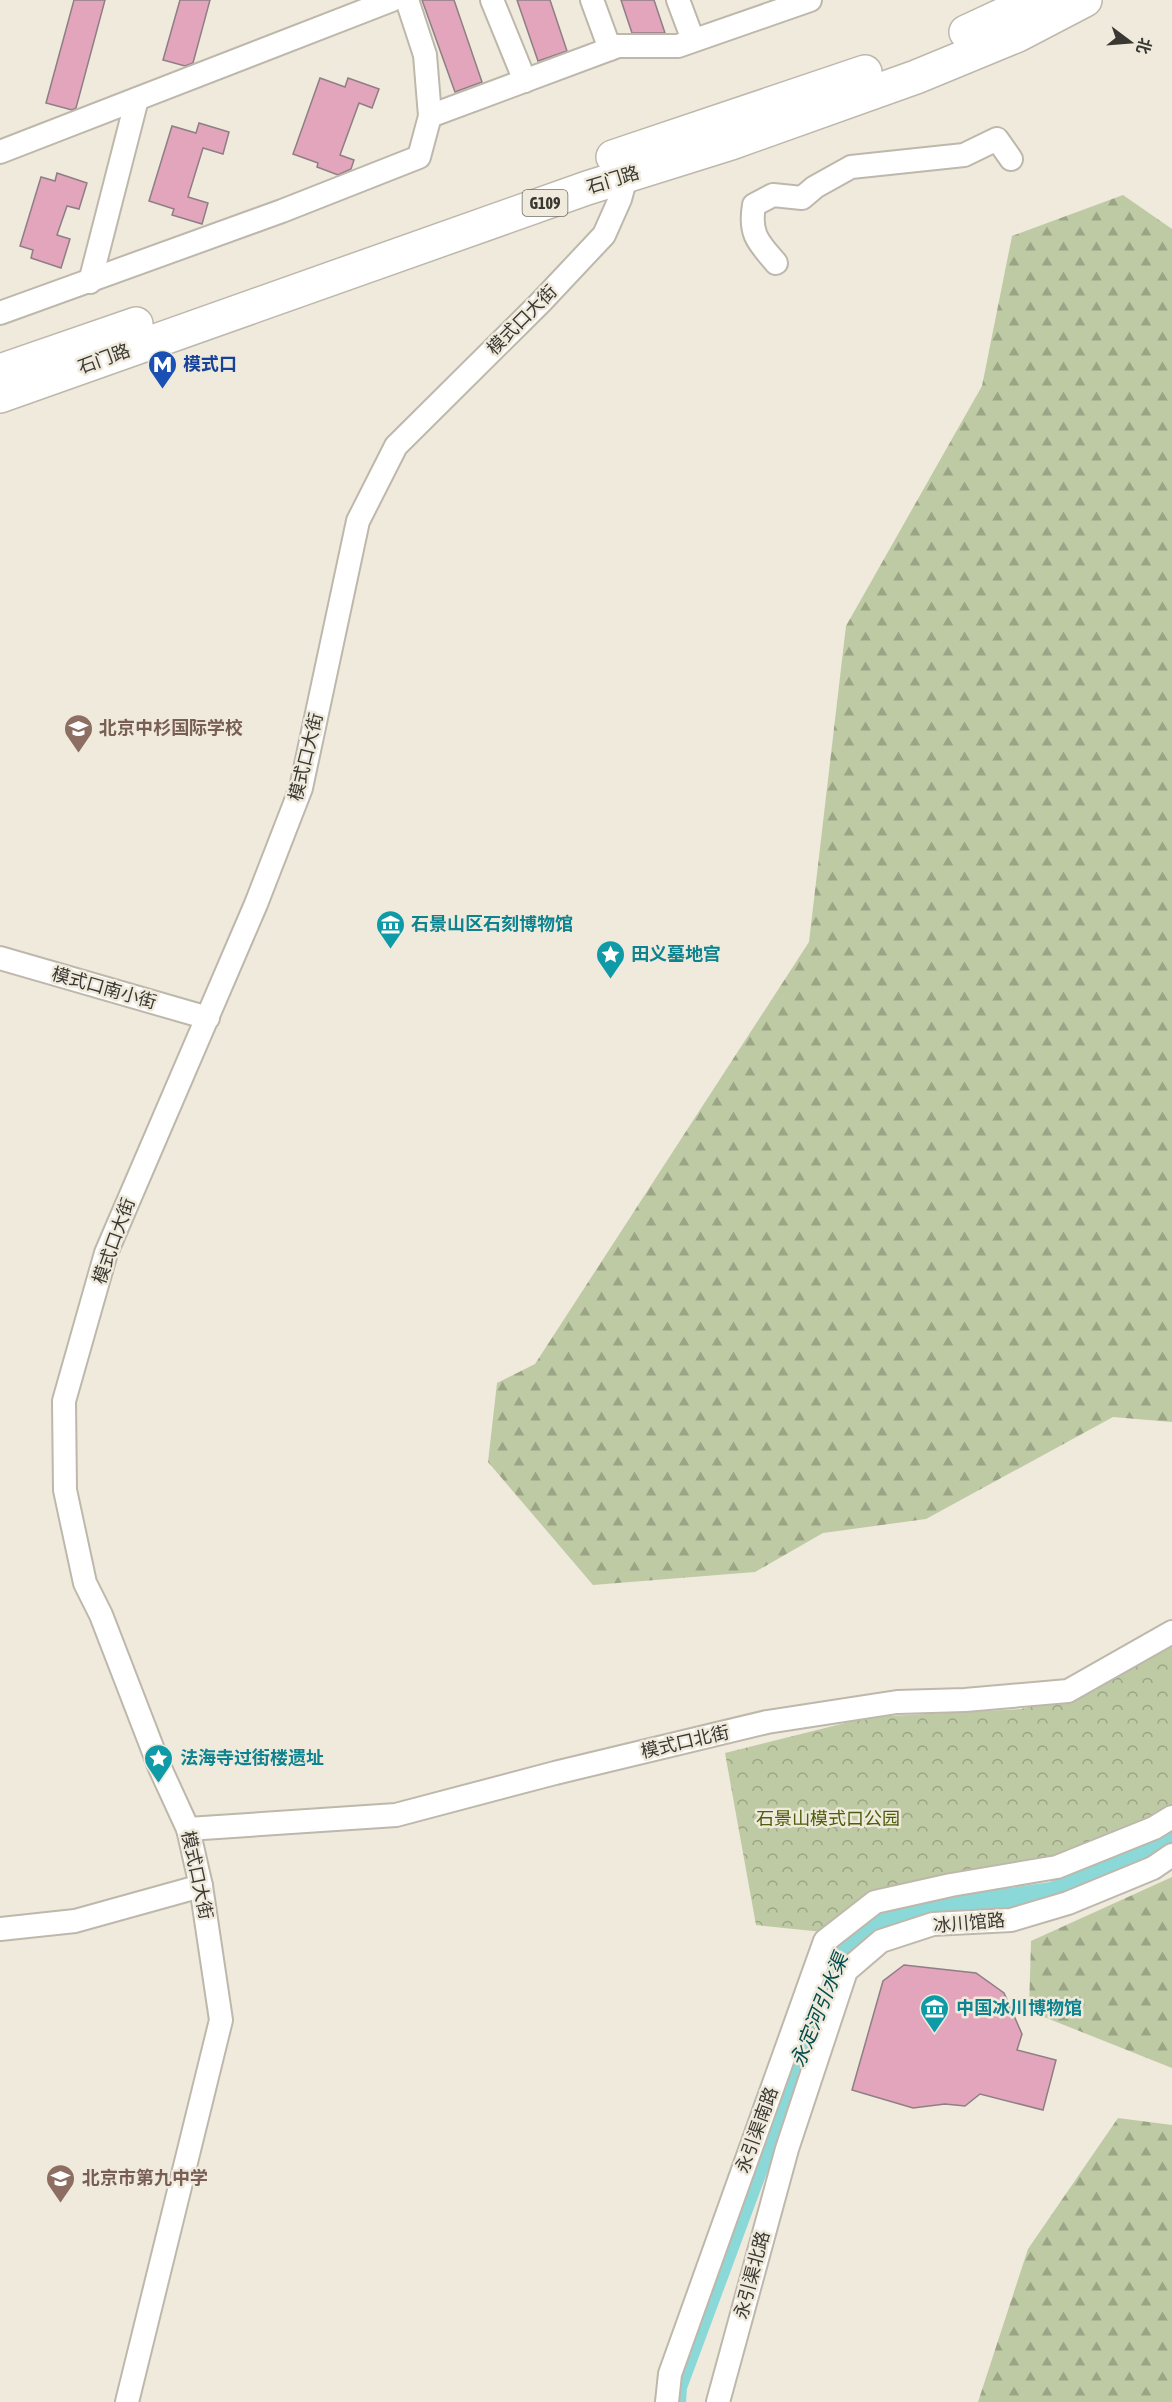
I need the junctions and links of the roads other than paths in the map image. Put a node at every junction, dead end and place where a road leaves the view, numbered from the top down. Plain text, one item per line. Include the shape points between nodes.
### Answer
1 (392, 0) edge
2 (407, 0) edge
3 (492, 0) edge
4 (592, 0) edge
5 (678, 0) edge
6 (810, 0) edge
7 (1035, 0) edge
8 (1085, 0) edge
9 (785, 4) edge
10 (693, 40) junction
11 (610, 49) junction
12 (525, 81) junction
13 (137, 99) junction
14 (430, 116) junction
15 (1, 155) edge
16 (1011, 159) dead end
17 (626, 177) junction
18 (776, 263) dead end
19 (90, 282) junction
20 (0, 314) edge
21 (0, 371) edge
22 (0, 396) edge
23 (0, 958) edge
24 (208, 1018) junction
25 (1172, 1632) edge
26 (1172, 1817) edge
27 (188, 1829) junction
28 (1172, 1855) edge
29 (201, 1886) junction
30 (0, 1929) edge
31 (787, 2149) joint
32 (127, 2402) edge
33 (667, 2402) edge
34 (718, 2402) edge

1 - 13 street
2 - 14 street via 425,55
3 - 12 street
4 - 11 street
5 - 10 street
6 - 9 street
7 - 21 highway, 石门路 / G109 via 908,57
8 - 17 highway, 石门路 / G109 via 1018,35 916,77
9 - 10 street
10 - 11 street via 678,46
11 - 12 street
12 - 14 street
13 - 15 street
13 - 19 street
14 - 19 street via 419,157
16 - 18 street via 997,139 964,155 851,167 815,186 802,198 772,195 754,205 751,223 758,243
17 - 22 highway, 石门路 / G109
17 - 24 street, 模式口大街 via 604,235 396,446 358,521 301,788
19 - 20 street
23 - 24 street, 模式口南小街
24 - 27 street, 模式口大街 via 106,1253 64,1401 64,1490 85,1583
25 - 27 street, 模式口北街 via 1068,1691 897,1702 766,1722 396,1815
26 - 33 street, 永引渠南路 via 1057,1867 875,1902 825,1941 670,2374
27 - 29 street, 模式口大街
28 - 31 street, 冰川馆路 via 1153,1868 1068,1903 1022,1917 933,1924 881,1941 846,1971
29 - 30 street via 75,1921
29 - 32 street, 模式口大街 via 221,2020
31 - 34 street, 永引渠北路

